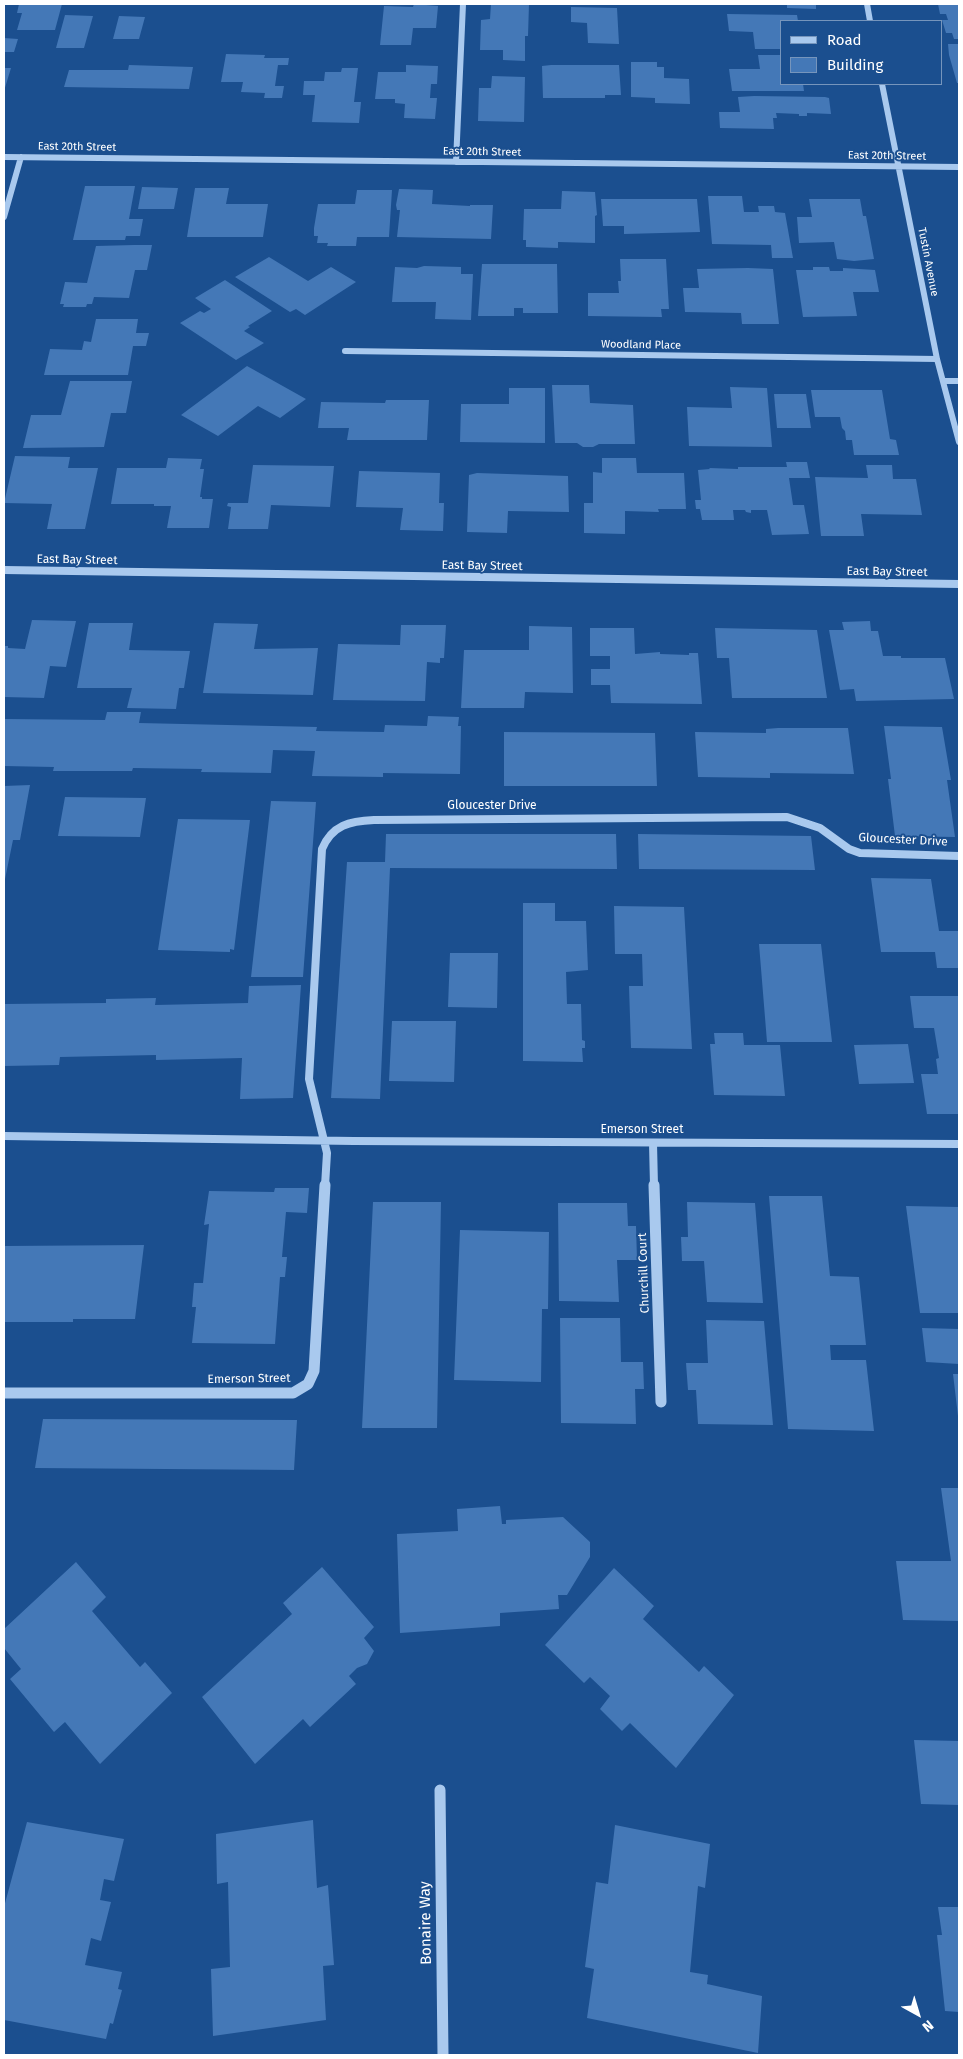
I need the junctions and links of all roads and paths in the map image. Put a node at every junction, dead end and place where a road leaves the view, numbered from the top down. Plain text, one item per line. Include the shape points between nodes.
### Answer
1 (463, 4) edge
2 (867, 4) edge
3 (870, 20) edge
4 (882, 85) edge
5 (4, 157) edge
6 (21, 157) junction
7 (456, 162) junction
8 (899, 166) junction
9 (959, 167) edge
10 (4, 217) edge
11 (345, 352) dead end
12 (937, 359) junction
13 (943, 381) junction
14 (959, 381) edge
15 (959, 442) edge
16 (4, 570) edge
17 (959, 584) edge
18 (959, 856) edge
19 (4, 1136) edge
20 (324, 1140) junction
21 (653, 1143) junction
22 (959, 1144) edge
23 (4, 1392) edge
24 (661, 1402) dead end
25 (440, 1790) dead end
26 (443, 2055) edge

1 - 7 street
2 - 3 street
4 - 8 street, Tustin Avenue
5 - 6 street, East 20th Street
6 - 7 street, East 20th Street
6 - 10 street
7 - 8 street, East 20th Street
8 - 9 street, East 20th Street
8 - 12 street, Tustin Avenue
11 - 12 street, Woodland Place
12 - 13 street, Tustin Avenue
13 - 14 street
13 - 15 street, Tustin Avenue
16 - 17 street, East Bay Street
18 - 20 street, Gloucester Drive via 860,853 820,828 787,817 374,820 352,821 333,829 325,838 322,849 309,1079
19 - 20 street, Emerson Street
20 - 21 street, Emerson Street
20 - 23 street, Emerson Street via 326,1172 314,1371 308,1384 293,1393
21 - 22 street, Emerson Street
21 - 24 street, Churchill Court
25 - 26 street, Bonaire Way

